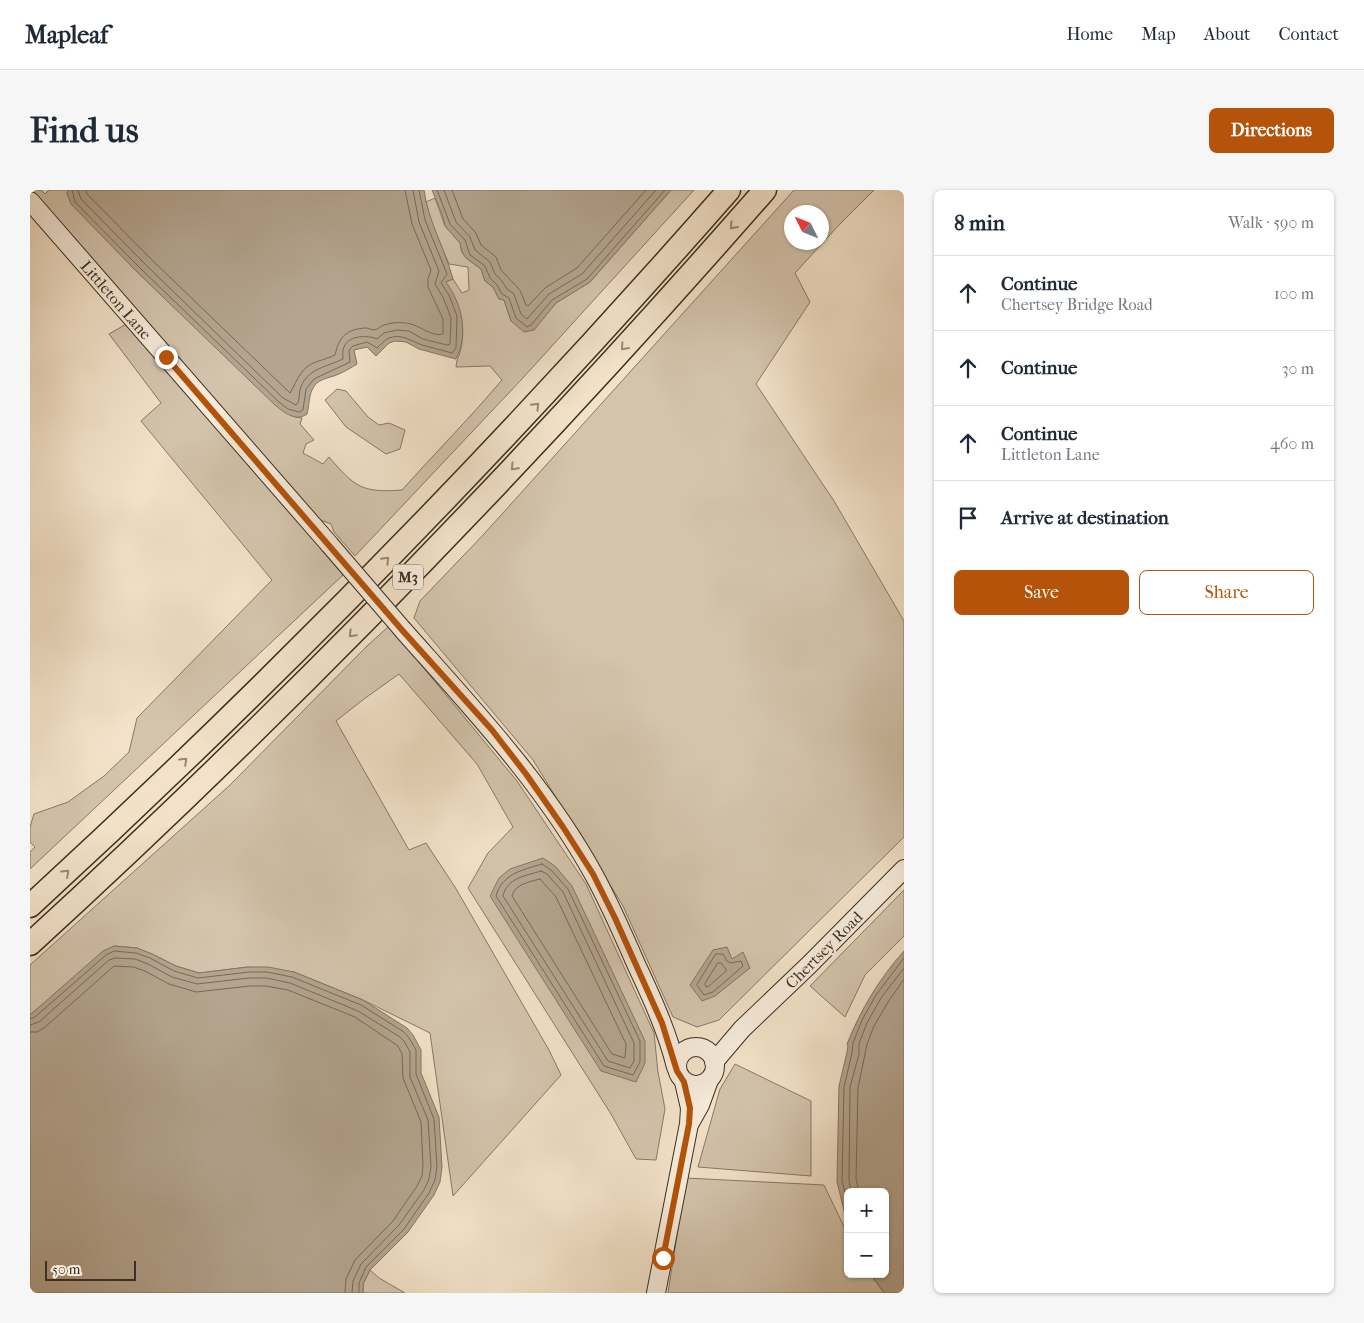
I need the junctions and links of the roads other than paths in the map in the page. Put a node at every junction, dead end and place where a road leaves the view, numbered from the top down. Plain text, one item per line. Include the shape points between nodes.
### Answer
1 (729, 190) edge
2 (765, 190) edge
3 (30, 201) edge
4 (904, 869) edge
5 (30, 906) edge
6 (30, 944) edge
7 (662, 1023) junction
8 (704, 1053) junction
9 (680, 1074) junction
10 (709, 1080) junction
11 (689, 1124) junction
12 (656, 1293) edge

5 -> 1 highway, M3 via 222,725 429,517 566,372
2 -> 6 highway, M3 via 620,352 402,584 207,777
3 - 7 street, Littleton Lane, bridge via 492,730 526,774 593,874
4 - 8 street, Chertsey Road via 742,1029
7 - 8 street via 678,1041
7 - 9 street
8 - 9 street via 680,1054
8 - 10 street via 715,1069
9 - 10 street via 694,1085
9 - 11 street via 690,1108
10 - 11 street
11 - 12 street

